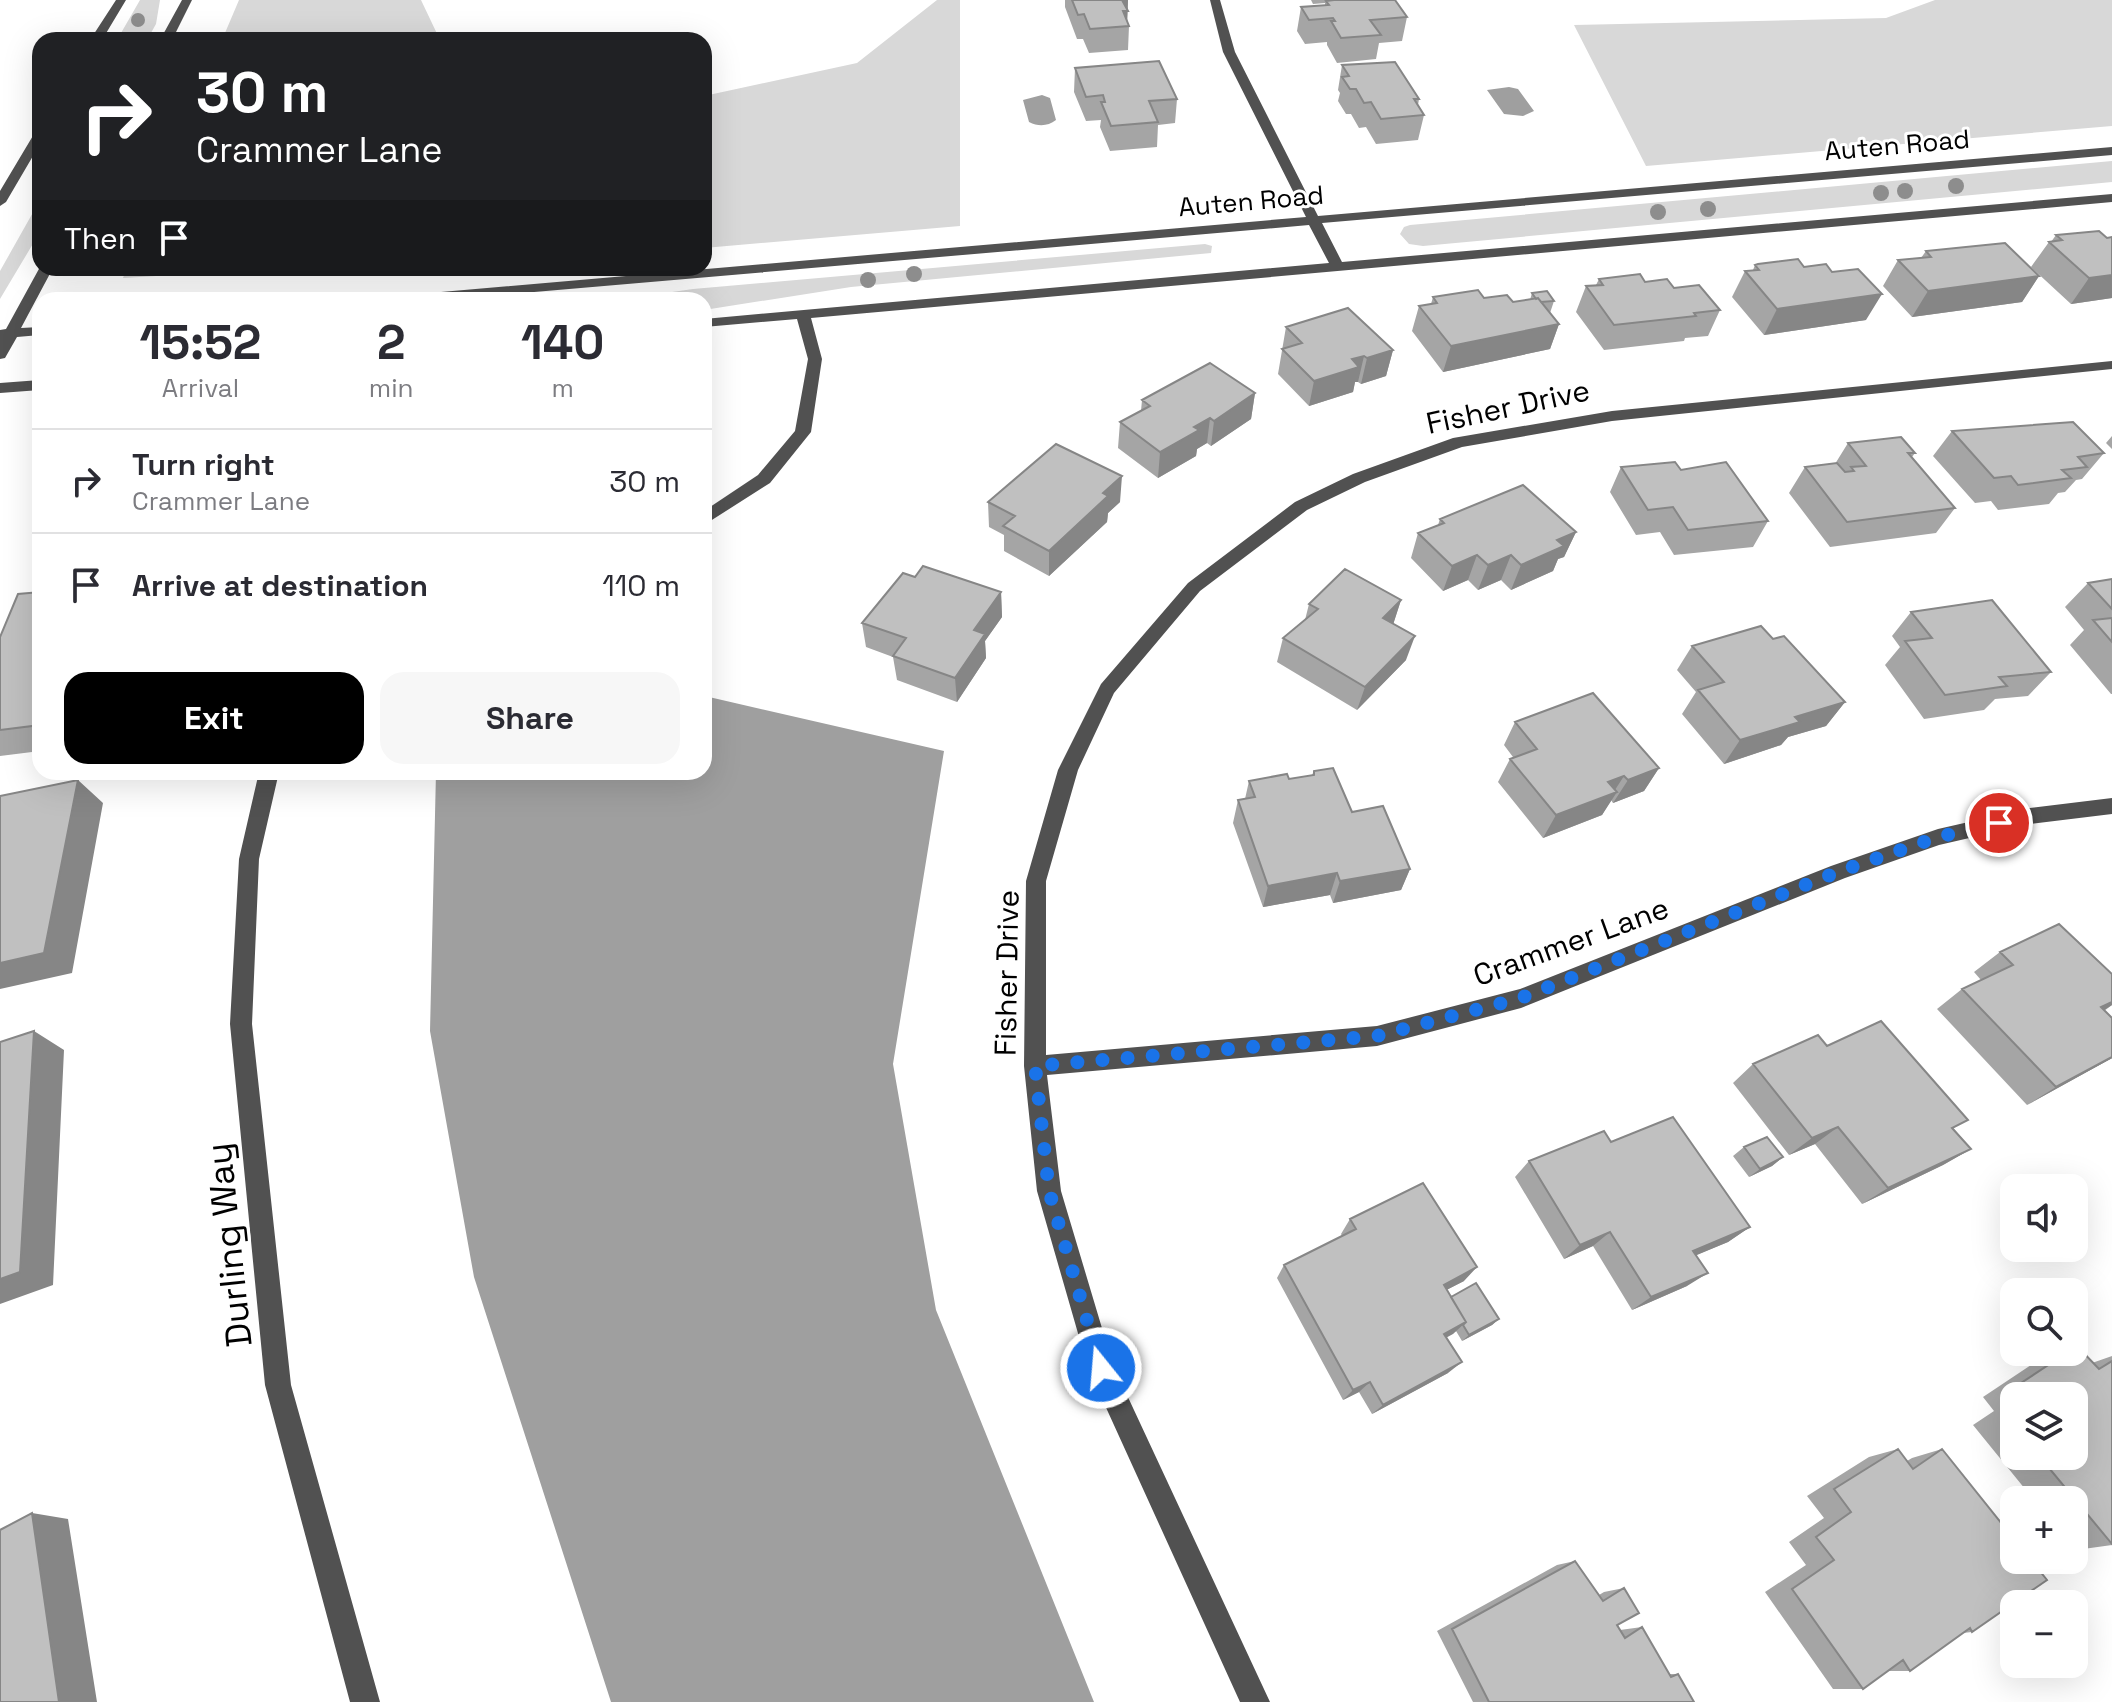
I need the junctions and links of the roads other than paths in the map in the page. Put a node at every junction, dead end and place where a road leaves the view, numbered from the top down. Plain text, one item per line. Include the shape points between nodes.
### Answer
1 (121, 0) edge
2 (187, 0) edge
3 (1215, 0) edge
4 (101, 32) edge
5 (170, 32) edge
6 (32, 148) edge
7 (2112, 151) edge
8 (2112, 198) edge
9 (0, 202) edge
10 (1315, 220) junction
11 (1337, 266) junction
12 (712, 272) edge
13 (41, 276) edge
14 (671, 276) edge
15 (487, 292) edge
16 (803, 314) junction
17 (712, 322) edge
18 (32, 332) edge
19 (6, 334) edge
20 (0, 355) edge
21 (2112, 365) edge
22 (32, 386) edge
23 (0, 388) edge
24 (712, 514) edge
25 (267, 780) edge
26 (2112, 806) edge
27 (1035, 1066) junction
28 (365, 1702) edge
29 (1255, 1702) edge

1 - 4 street
2 - 5 street
3 - 10 street via 1229,52
6 - 9 street
7 - 10 street, Auten Road
8 - 11 street
10 - 11 street
10 - 12 street, Auten Road
11 - 16 street
13 - 19 street
14 - 15 street, Auten Road
16 - 17 street
16 - 24 street via 815,359 803,432 764,479
18 - 19 street
19 - 20 street
21 - 27 street, Fisher Drive via 1550,424 1459,442 1359,478 1301,506 1194,587 1107,689 1068,770 1036,881
22 - 23 street
25 - 28 street, Durling Way via 249,859 241,1024 278,1385
26 - 27 street, Crammer Lane via 2030,816 1938,837 1521,998 1377,1036
27 - 29 street, Fisher Drive via 1049,1191 1101,1368

